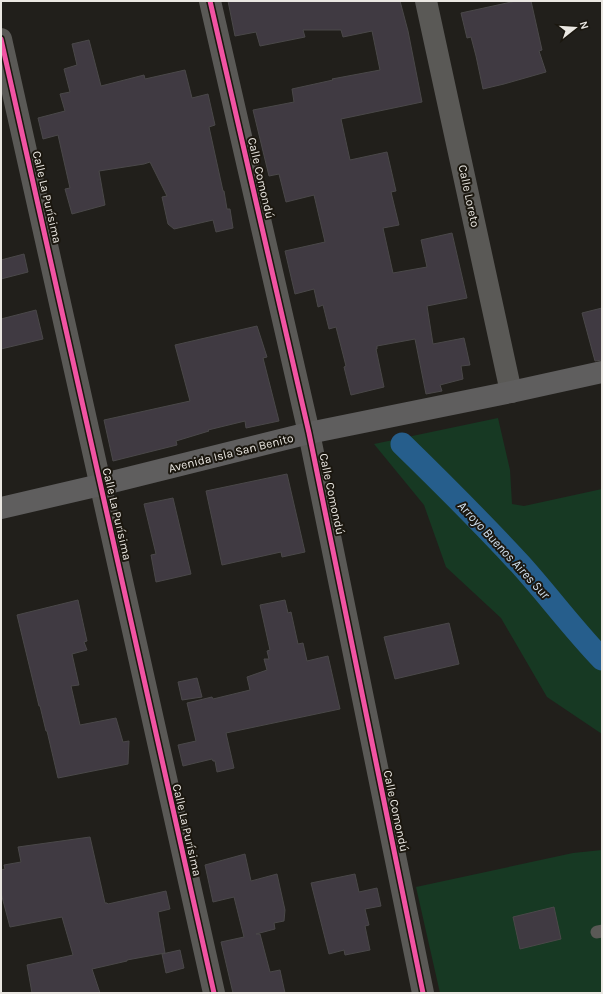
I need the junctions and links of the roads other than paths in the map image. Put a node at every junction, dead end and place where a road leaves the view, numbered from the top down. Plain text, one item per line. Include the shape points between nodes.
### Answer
1 (210, 1) edge
2 (426, 1) edge
3 (1, 38) edge
4 (602, 372) edge
5 (512, 392) junction
6 (309, 433) junction
7 (100, 485) junction
8 (1, 508) edge
9 (214, 993) edge
10 (423, 993) edge

1 - 6 street, Calle Comondú
2 - 5 street, Calle Loreto
3 - 7 street, Calle La Purísima
4 - 5 main road, Avenida Isla San Benito
5 - 6 main road, Avenida Isla San Benito
6 - 7 main road, Avenida Isla San Benito
6 - 10 street, Calle Comondú
7 - 8 main road, Avenida Isla San Benito
7 - 9 street, Calle La Purísima

